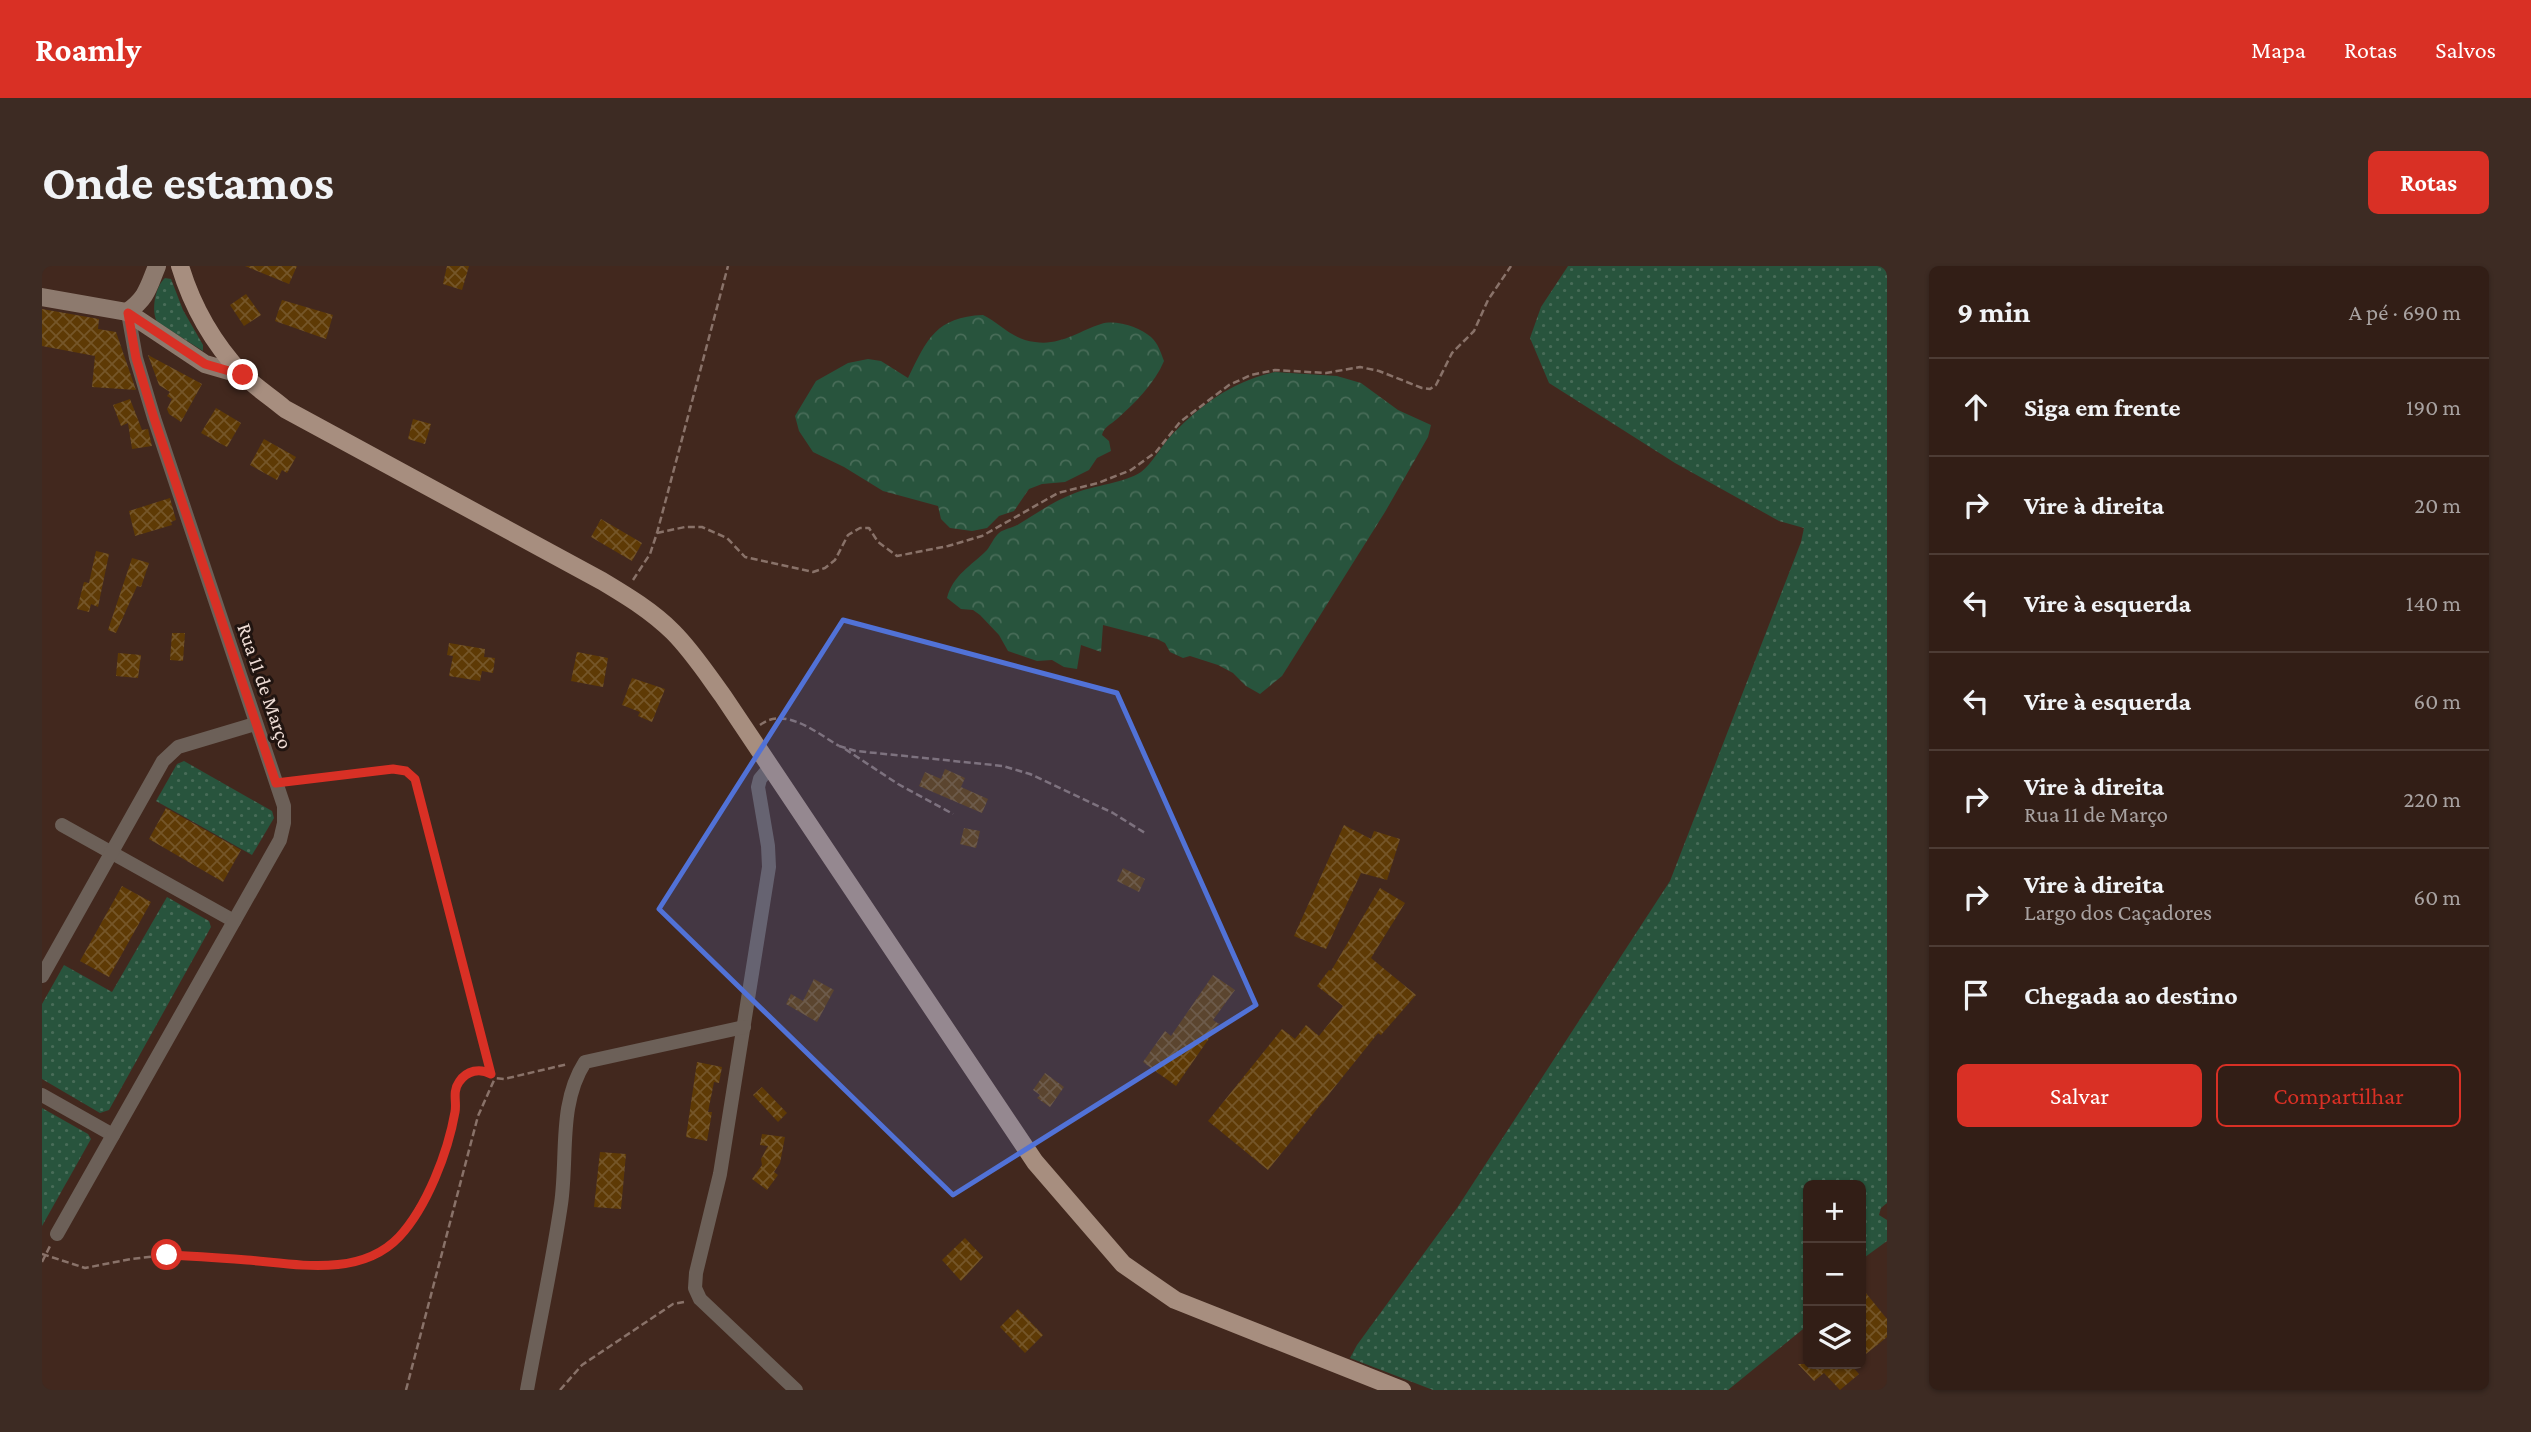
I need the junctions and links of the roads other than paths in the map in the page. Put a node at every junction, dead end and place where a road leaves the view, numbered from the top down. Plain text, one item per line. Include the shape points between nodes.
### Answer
1 (157, 266) edge
2 (180, 266) edge
3 (42, 297) edge
4 (127, 313) junction
5 (243, 375) junction
6 (255, 724) junction
7 (770, 767) junction
8 (62, 825) dead end
9 (111, 852) junction
10 (234, 921) junction
11 (42, 976) edge
12 (744, 1027) junction
13 (42, 1095) edge
14 (113, 1135) junction
15 (57, 1234) road end
16 (527, 1390) edge
17 (796, 1390) edge
18 (1402, 1390) edge

1 - 4 street via 141,303
2 - 5 main road via 188,292 214,340
3 - 4 street
4 - 5 street via 205,364
4 - 6 street, Rua 11 de Março via 154,418
5 - 7 main road via 285,409 649,611 699,662
6 - 9 street via 178,747 163,761
6 - 10 street, Rua 11 de Março via 284,807 285,823
7 - 12 street via 758,788 769,867
7 - 18 main road via 1035,1161 1123,1264 1175,1300
8 - 9 street
9 - 10 street
9 - 11 street
10 - 14 street, Rua 11 de Março
12 - 16 street via 585,1062 567,1102 563,1188
12 - 17 street via 720,1174 695,1288 700,1299
13 - 14 street
14 - 15 street, Rua 11 de Março

